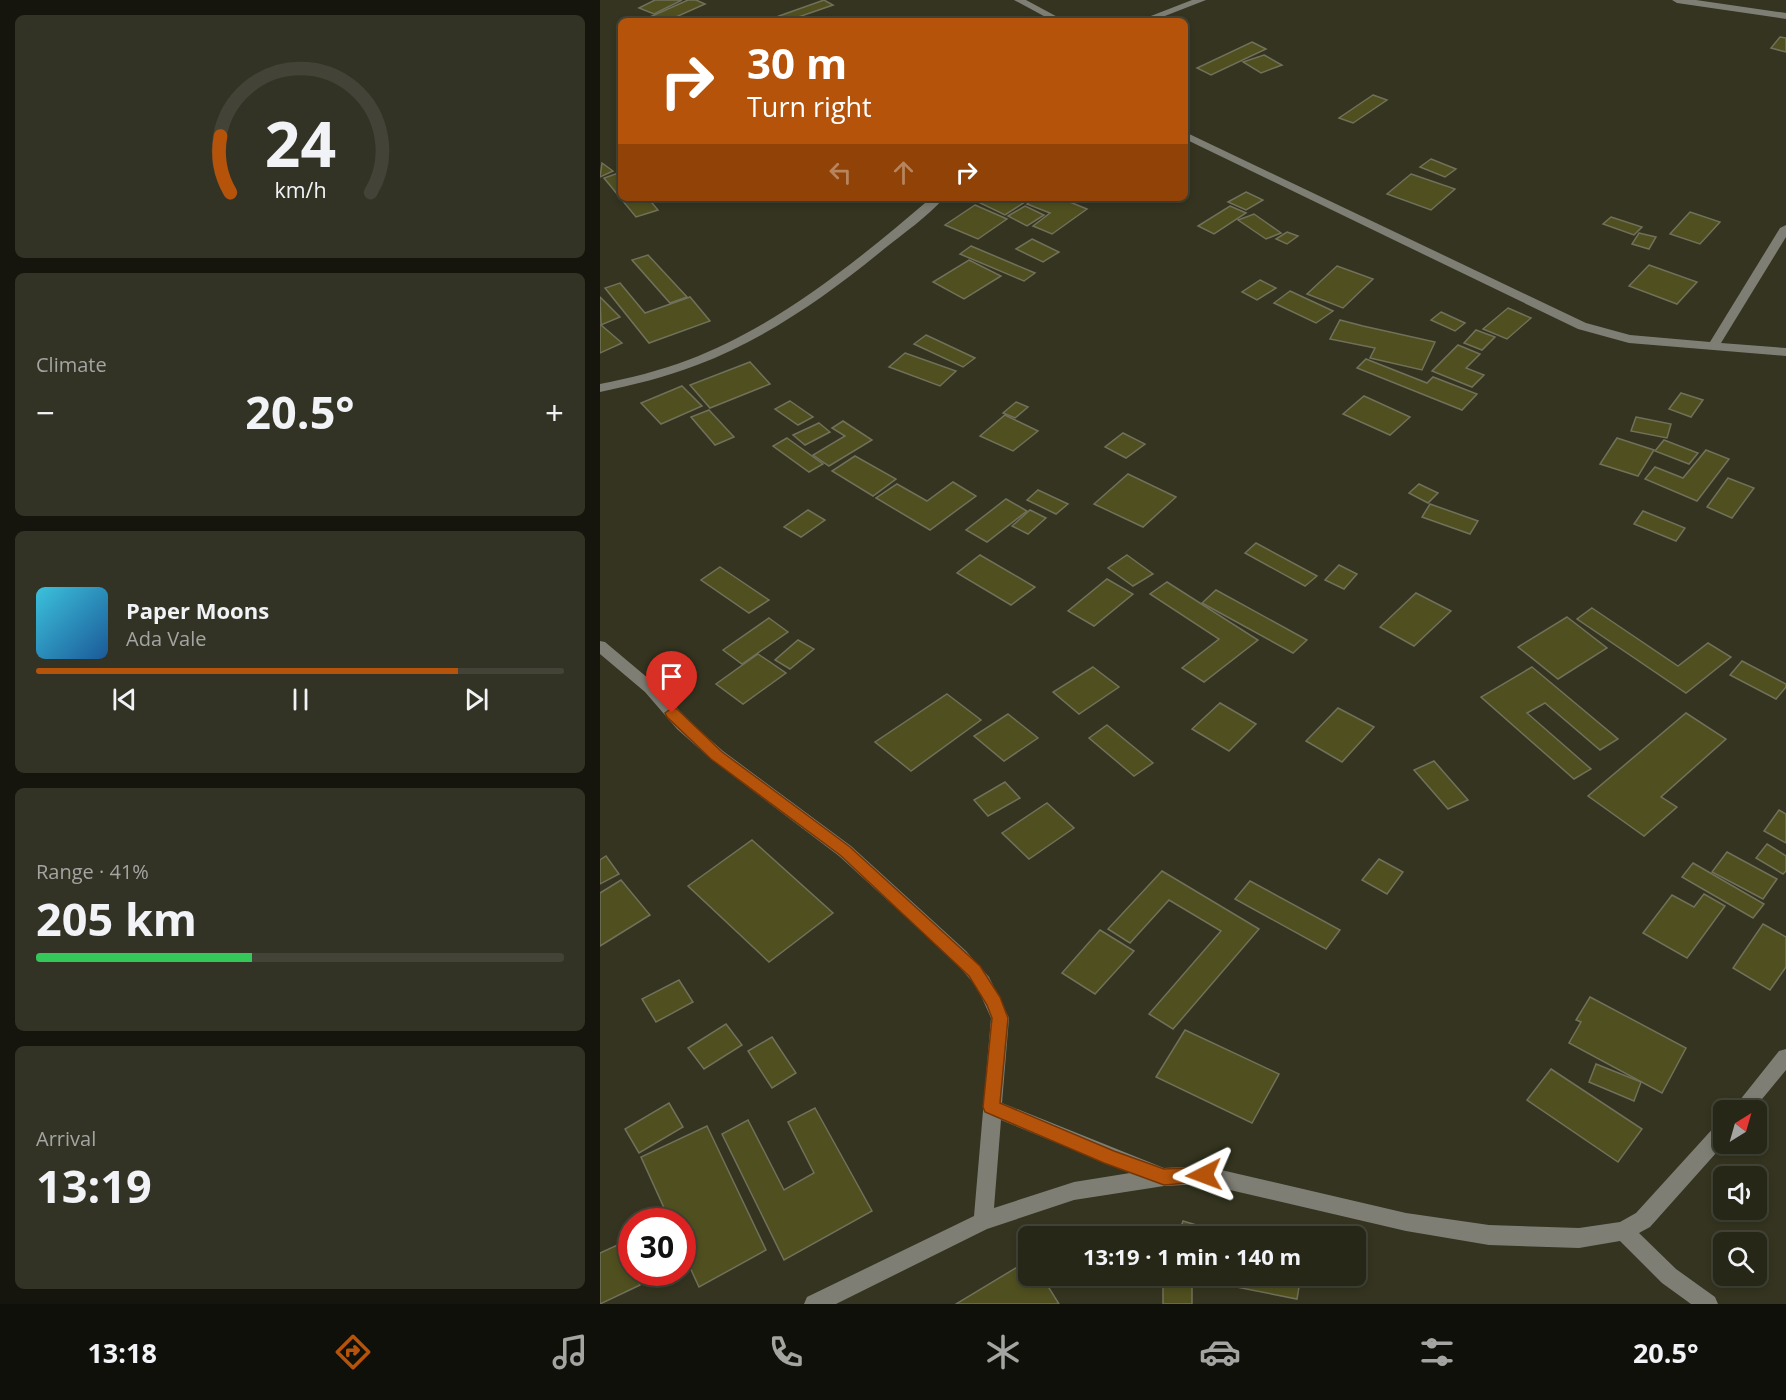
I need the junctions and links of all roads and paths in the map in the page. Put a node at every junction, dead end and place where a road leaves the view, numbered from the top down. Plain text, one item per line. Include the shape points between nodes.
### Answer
1 (1018, 0) edge
2 (1201, 0) edge
3 (1677, 0) edge
4 (1786, 16) edge
5 (1054, 18) edge
6 (1151, 18) edge
7 (1188, 136) edge
8 (934, 201) edge
9 (1786, 228) edge
10 (1714, 345) junction
11 (1786, 352) edge
12 (600, 388) edge
13 (600, 646) edge
14 (1786, 1057) edge
15 (1749, 1100) edge
16 (992, 1107) junction
17 (1713, 1142) edge
18 (1164, 1177) junction
19 (983, 1221) junction
20 (1623, 1231) junction
21 (814, 1304) edge
22 (1708, 1304) edge

1 - 5 street
2 - 6 street
3 - 4 street
7 - 10 street via 1582,326 1629,339
8 - 12 street via 797,309 753,334 661,375
9 - 10 street
10 - 11 street
13 - 16 street via 650,688 717,755 845,851 975,971 1000,1018
14 - 15 street
16 - 18 street
16 - 19 street
17 - 20 street via 1643,1220
18 - 19 street via 1074,1191
18 - 20 street via 1204,1175 1406,1222 1489,1235 1579,1238
19 - 21 street
20 - 22 street via 1669,1276

